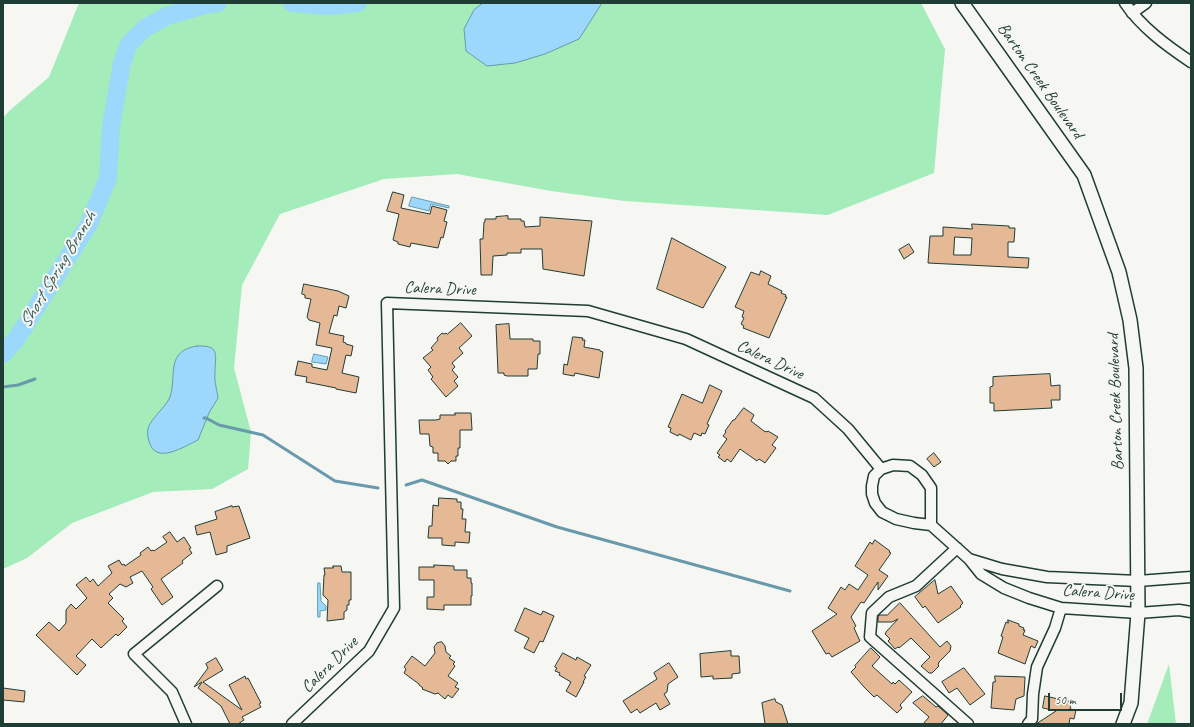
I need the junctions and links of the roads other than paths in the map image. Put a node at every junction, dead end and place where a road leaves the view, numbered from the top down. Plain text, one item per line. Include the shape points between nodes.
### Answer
1 (962, 3) edge
2 (1125, 3) edge
3 (1146, 3) edge
4 (1132, 13) junction
5 (1191, 62) edge
6 (881, 469) junction
7 (931, 525) junction
8 (957, 548) junction
9 (969, 559) junction
10 (1191, 577) edge
11 (1138, 581) junction
12 (217, 586) dead end
13 (1061, 608) junction
14 (1191, 612) edge
15 (1138, 613) junction
16 (186, 724) edge
17 (292, 724) edge
18 (968, 724) edge
19 (1028, 724) edge
20 (1123, 724) edge

1 - 11 street, Barton Creek Boulevard via 1084,174 1119,272 1130,320 1136,368
2 - 4 street
3 - 4 street
4 - 5 street via 1154,34
6 - 7 street via 893,465 910,466 922,475 931,488
6 - 7 street via 874,476 872,486 875,504 882,512 896,519
6 - 17 street, Calera Drive via 848,429 814,398 686,339 588,311 388,303 394,608 369,651
7 - 8 street, Calera Drive
8 - 9 street, Calera Drive
8 - 18 street via 916,586 889,598 872,613 870,637
9 - 11 street, Calera Drive via 1002,569 1047,577
9 - 13 street, Calera Drive via 981,574 1004,588
10 - 11 street, Calera Drive
11 - 15 street, Barton Creek Boulevard
12 - 16 street via 134,654 172,692
13 - 15 street, Calera Drive
13 - 19 street via 1037,667 1032,694 1032,719
14 - 15 street, Calera Drive via 1179,610
15 - 20 street, Barton Creek Boulevard via 1130,703

